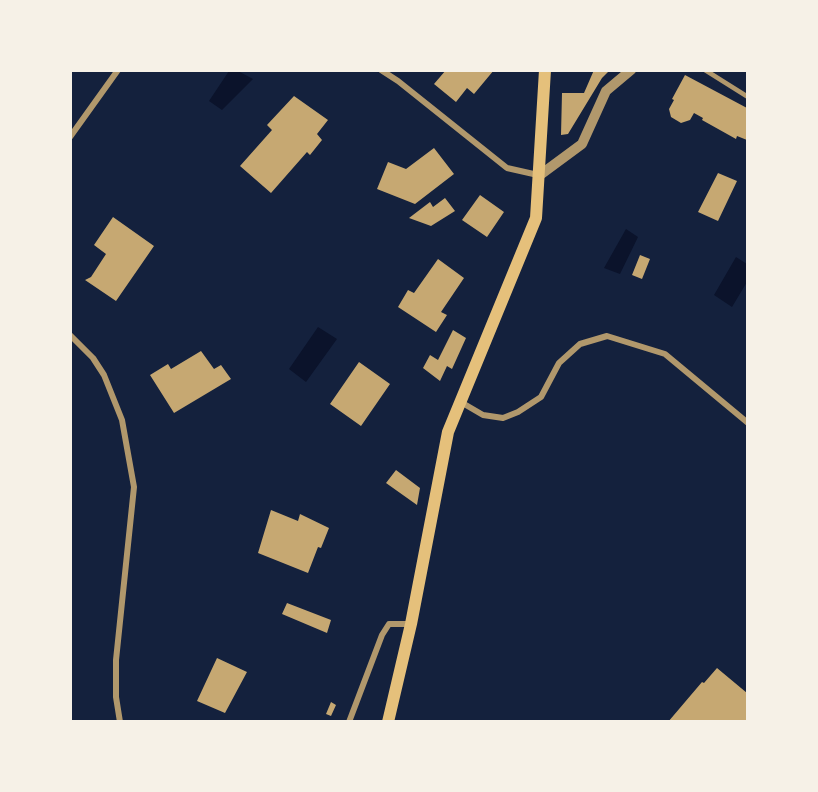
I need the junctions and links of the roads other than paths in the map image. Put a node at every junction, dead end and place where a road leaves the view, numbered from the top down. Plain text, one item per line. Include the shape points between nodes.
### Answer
1 (118, 70) edge
2 (381, 70) edge
3 (545, 70) edge
4 (631, 70) edge
5 (705, 70) edge
6 (747, 97) edge
7 (70, 137) edge
8 (540, 175) junction
9 (70, 335) edge
10 (459, 400) junction
11 (747, 423) edge
12 (411, 624) junction
13 (120, 722) edge
14 (349, 722) edge
15 (388, 722) edge

1 - 7 street
2 - 8 street via 507,168
3 - 8 main road
4 - 8 street via 606,91 582,144
5 - 6 lane
8 - 10 main road via 536,218
9 - 13 street via 104,375 122,420 134,487 116,660
10 - 11 street via 483,415 503,418 518,412 541,397 559,363 580,344 607,336 664,354
10 - 12 main road via 440,465
12 - 14 street via 389,624 382,635
12 - 15 main road

